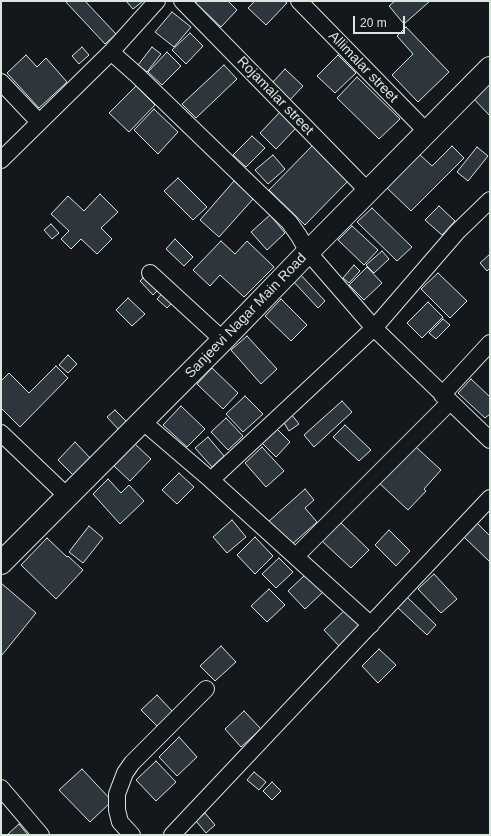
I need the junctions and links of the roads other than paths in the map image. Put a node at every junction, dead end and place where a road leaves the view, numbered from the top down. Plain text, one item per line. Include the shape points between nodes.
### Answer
1 (156, 1) edge
2 (182, 1) edge
3 (299, 1) edge
4 (111, 52) junction
5 (490, 68) edge
6 (1, 82) edge
7 (39, 122) junction
8 (426, 132) junction
9 (1, 160) edge
10 (368, 191) junction
11 (490, 200) edge
12 (308, 252) junction
13 (150, 273) dead end
14 (374, 328) junction
15 (223, 340) junction
16 (490, 343) edge
17 (446, 399) junction
18 (142, 421) junction
19 (1, 433) edge
20 (490, 440) edge
21 (211, 480) junction
22 (67, 496) junction
23 (490, 498) edge
24 (296, 556) junction
25 (1, 563) edge
26 (371, 625) junction
27 (206, 689) dead end
28 (1, 788) edge
29 (41, 835) edge
30 (132, 835) edge
31 (172, 835) edge

1 - 4 street
2 - 10 street, Rojamalar street
3 - 8 street, Allimalar street
4 - 7 street
4 - 12 street via 289,222
5 - 8 street, Sanjeevi Nagar Main Road
6 - 7 street
7 - 9 street
8 - 10 street, Sanjeevi Nagar Main Road
10 - 12 street, Sanjeevi Nagar Main Road
11 - 14 street via 457,232
12 - 14 street
12 - 15 street, Sanjeevi Nagar Main Road
13 - 15 street
14 - 17 street
14 - 21 street
15 - 18 street, Sanjeevi Nagar Main Road
16 - 17 street
17 - 20 street
17 - 24 street
18 - 21 street
18 - 22 street, Sanjeevi Nagar Main Road
19 - 22 street
21 - 24 street
22 - 25 street, Sanjeevi Nagar Main Road
23 - 26 street
24 - 26 street
26 - 31 street
27 - 30 street via 125,773 117,794 117,810 120,822
28 - 29 street

